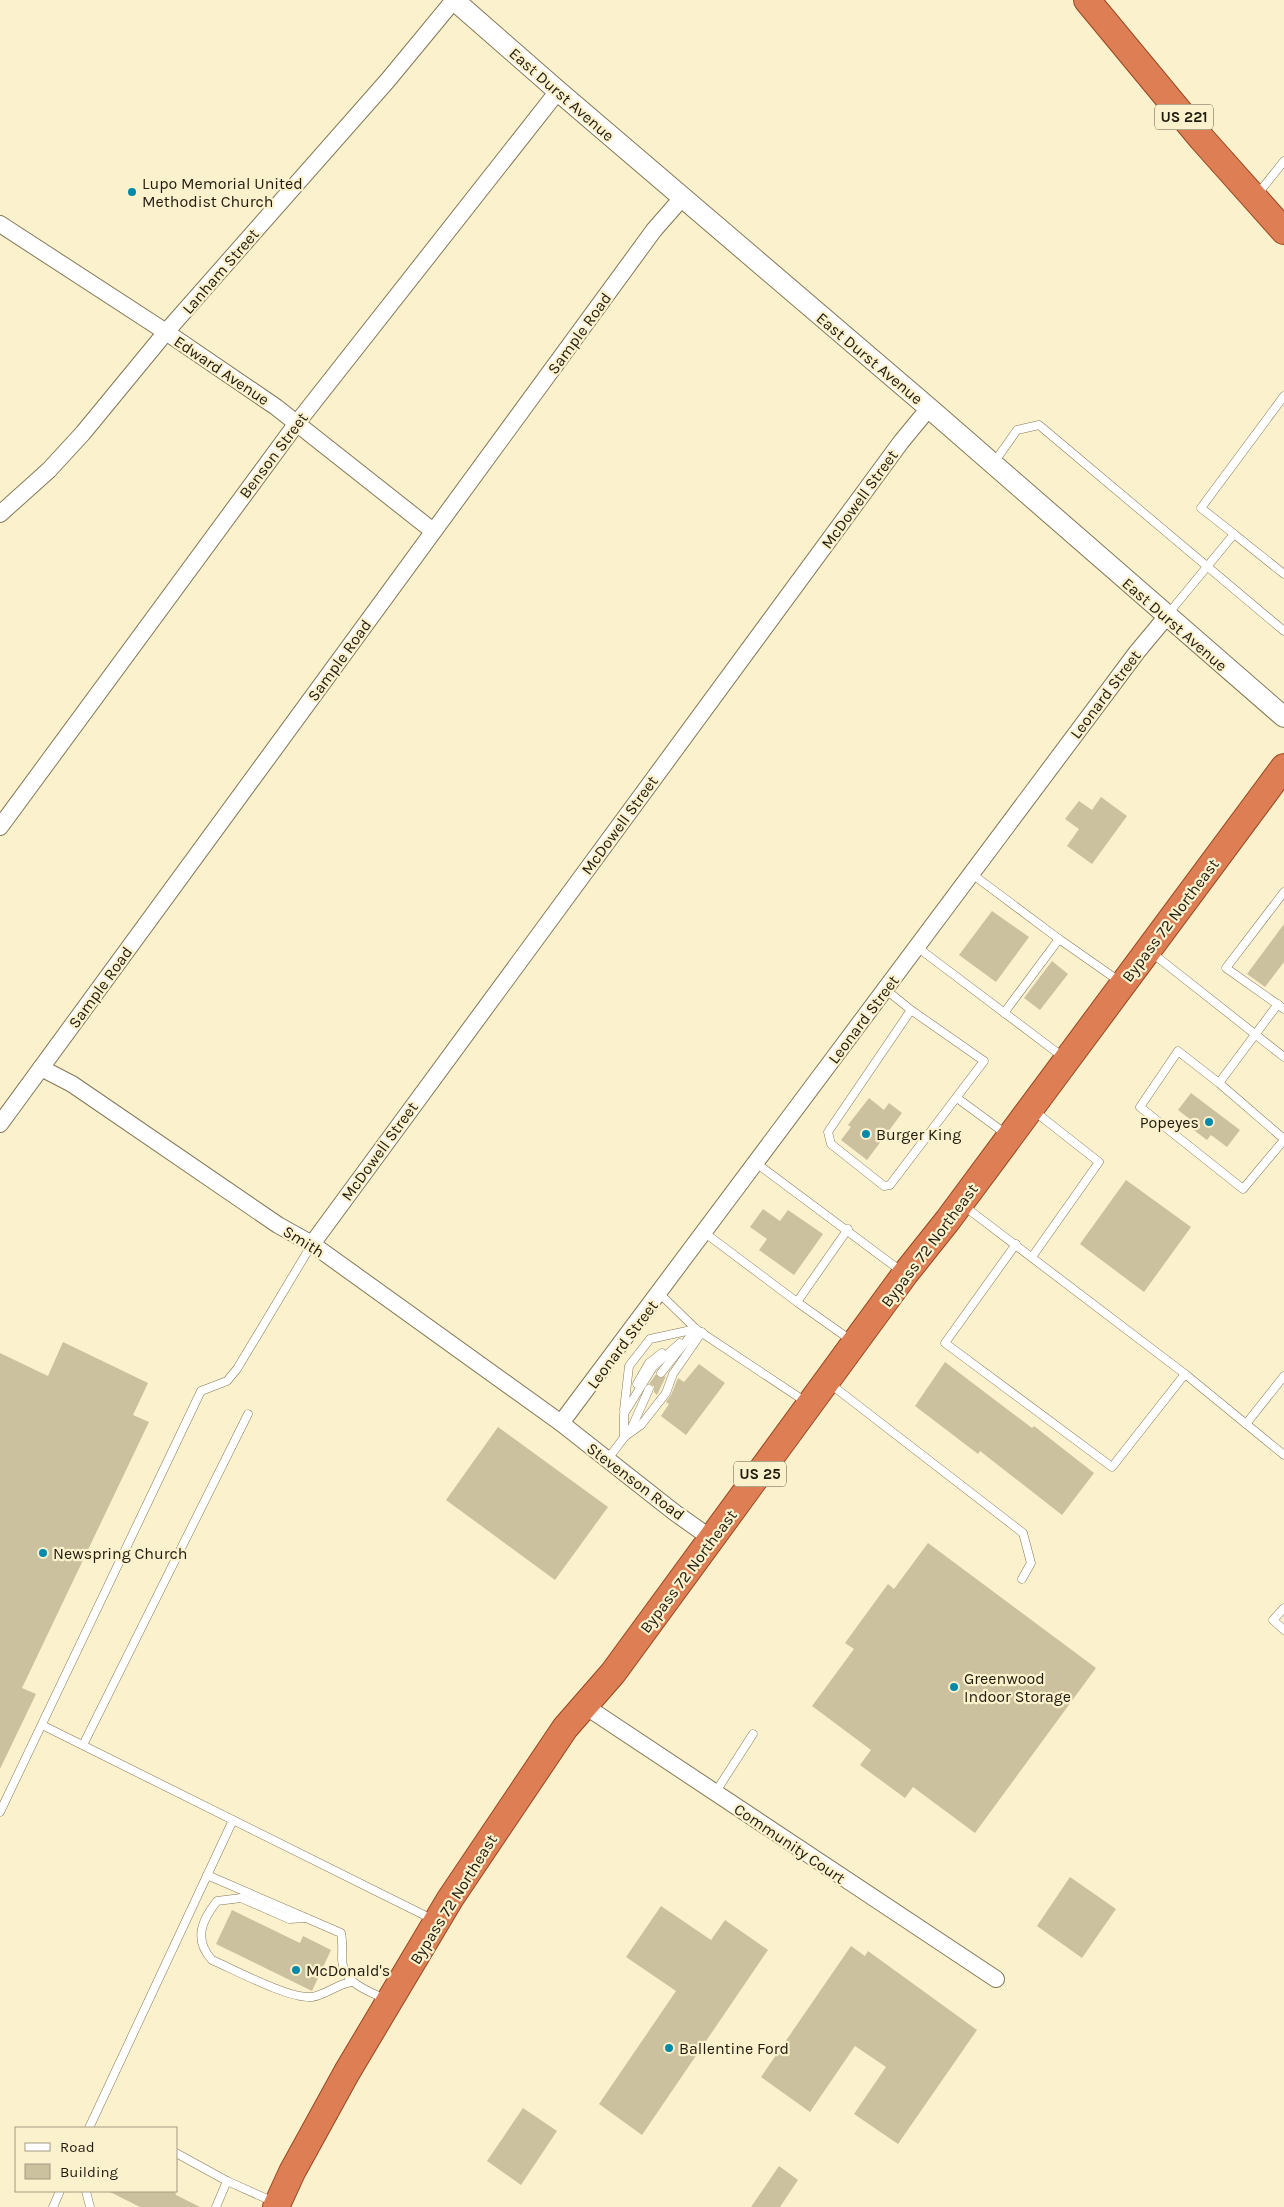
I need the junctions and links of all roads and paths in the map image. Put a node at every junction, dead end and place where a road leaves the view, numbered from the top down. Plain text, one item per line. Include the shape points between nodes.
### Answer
1 (454, 0) edge
2 (1087, 0) edge
3 (558, 91) junction
4 (1284, 161) edge
5 (682, 198) junction
6 (1254, 198) junction
7 (0, 224) edge
8 (1284, 231) edge
9 (166, 332) junction
10 (1284, 396) edge
11 (929, 408) junction
12 (297, 423) junction
13 (992, 465) junction
14 (0, 514) edge
15 (433, 531) junction
16 (1234, 534) junction
17 (1208, 568) junction
18 (1284, 574) edge
19 (1167, 616) junction
20 (1284, 630) edge
21 (1284, 717) edge
22 (1284, 768) edge
23 (0, 827) edge
24 (972, 874) junction
25 (1284, 892) edge
26 (1059, 939) junction
27 (917, 947) junction
28 (1148, 950) junction
29 (1123, 984) junction
30 (884, 989) junction
31 (1281, 1006) edge
32 (911, 1010) junction
33 (1004, 1013) junction
34 (1254, 1034) junction
35 (1284, 1057) edge
36 (1067, 1060) junction
37 (40, 1068) junction
38 (1219, 1083) junction
39 (957, 1098) junction
40 (1031, 1108) junction
41 (1, 1121) edge
42 (1010, 1137) junction
43 (1284, 1140) edge
44 (756, 1163) junction
45 (960, 1204) junction
46 (848, 1229) junction
47 (705, 1233) junction
48 (312, 1244) junction
49 (1016, 1244) junction
50 (1032, 1257) junction
51 (905, 1274) junction
52 (660, 1294) junction
53 (797, 1302) junction
54 (700, 1331) junction
55 (856, 1343) junction
56 (662, 1373) dead end
57 (1184, 1374) junction
58 (1284, 1376) edge
59 (828, 1382) junction
60 (649, 1389) dead end
61 (811, 1405) junction
62 (248, 1414) dead end
63 (624, 1414) junction
64 (561, 1423) junction
65 (1246, 1424) junction
66 (624, 1437) junction
67 (1284, 1456) edge
68 (607, 1460) junction
69 (712, 1539) junction
70 (1022, 1579) dead end
71 (1284, 1608) edge
72 (1284, 1630) edge
73 (584, 1706) junction
74 (42, 1725) junction
75 (752, 1734) dead end
76 (83, 1745) junction
77 (715, 1793) junction
78 (0, 1812) edge
79 (233, 1820) junction
80 (207, 1875) junction
81 (306, 1918) junction
82 (437, 1922) junction
83 (996, 1979) dead end
84 (351, 1982) junction
85 (390, 2001) junction
86 (89, 2127) edge
87 (178, 2154) edge
88 (227, 2181) junction
89 (60, 2192) edge
90 (86, 2192) edge
91 (277, 2205) edge
92 (53, 2207) edge
93 (90, 2207) edge
94 (216, 2207) edge

1 - 3 street, East Durst Avenue
1 - 9 street, Lanham Street via 388,80
2 - 6 highway, US 221
3 - 5 street, East Durst Avenue
3 - 12 street, Benson Street
4 - 6 lane
5 - 11 street, East Durst Avenue
5 - 15 street, Sample Road via 654,230
6 - 8 highway, US 221
7 - 9 street, Edward Avenue
9 - 12 street, Edward Avenue
9 - 14 street, Lanham Street via 83,434
10 - 16 lane via 1200,508
11 - 13 street, East Durst Avenue
11 - 48 street, McDowell Street via 900,442
12 - 15 street, Edward Avenue
12 - 23 street, Benson Street
13 - 17 lane via 1017,430 1039,425
13 - 19 street, East Durst Avenue
15 - 37 street, Sample Road
16 - 17 lane
16 - 18 lane
17 - 19 lane
17 - 20 lane
19 - 21 street, East Durst Avenue
19 - 24 street, Leonard Street
22 - 28 highway, Bypass 72 Northeast / US 25
24 - 26 lane
24 - 27 street, Leonard Street
25 - 31 lane via 1226,968
26 - 29 lane
26 - 33 lane
27 - 30 street, Leonard Street
27 - 33 lane
28 - 29 highway, Bypass 72 Northeast / US 25
28 - 34 lane
29 - 36 highway, Bypass 72 Northeast / US 25
30 - 32 lane
30 - 44 street, Leonard Street
31 - 34 lane
32 - 39 lane via 984,1061
32 - 39 lane via 828,1132 831,1144 884,1186 890,1185
33 - 36 lane
34 - 35 lane
34 - 38 lane
36 - 40 highway, Bypass 72 Northeast / US 25
37 - 41 street, Sample Road
37 - 48 street, Smith via 72,1084 278,1225
38 - 43 lane
38 - 43 lane via 1178,1051 1140,1107 1243,1189
39 - 42 lane
40 - 42 highway, Bypass 72 Northeast / US 25
40 - 50 lane via 1099,1162
42 - 45 highway, Bypass 72 Northeast / US 25
44 - 46 lane
44 - 47 street, Leonard Street
45 - 49 lane
45 - 51 highway, Bypass 72 Northeast / US 25
46 - 51 lane
46 - 53 lane
47 - 52 street, Leonard Street
47 - 53 lane
48 - 64 street, Smith
48 - 74 lane via 237,1369 227,1381 201,1391
49 - 50 lane
49 - 57 lane via 945,1343 1112,1468
50 - 57 lane
51 - 55 highway, Bypass 72 Northeast / US 25
52 - 54 lane
52 - 64 street, Leonard Street
53 - 55 lane
54 - 56 lane
54 - 61 lane
54 - 63 lane via 653,1367
54 - 63 lane via 650,1339 629,1366
54 - 66 lane via 666,1393 641,1425
55 - 59 highway, Bypass 72 Northeast / US 25
57 - 65 lane
58 - 65 lane
59 - 61 highway, Bypass 72 Northeast / US 25
59 - 70 lane via 1023,1534 1031,1563
60 - 66 lane
61 - 69 highway, Bypass 72 Northeast / US 25
62 - 76 lane
63 - 66 lane
64 - 68 street, Stevenson Road
65 - 67 lane
66 - 68 lane
68 - 69 street, Stevenson Road
69 - 73 highway, Bypass 72 Northeast / US 25 via 613,1673
71 - 72 lane via 1274,1620
73 - 77 street, Community Court
73 - 82 highway, Bypass 72 Northeast / US 25 via 565,1728
74 - 76 lane
74 - 78 lane
75 - 77 lane
76 - 79 lane
77 - 83 street, Community Court
79 - 80 lane
79 - 82 lane
80 - 81 lane
80 - 86 lane
81 - 84 lane via 341,1933 344,1971
81 - 84 lane via 289,1919 241,1898 217,1901 202,1923 201,1940 212,1960 298,1997 314,1997 338,1984
82 - 85 highway, Bypass 72 Northeast / US 25
84 - 85 lane
85 - 91 highway, Bypass 72 Northeast / US 25 via 347,2072
87 - 88 lane
88 - 91 lane
88 - 94 lane
89 - 92 lane
90 - 93 lane

